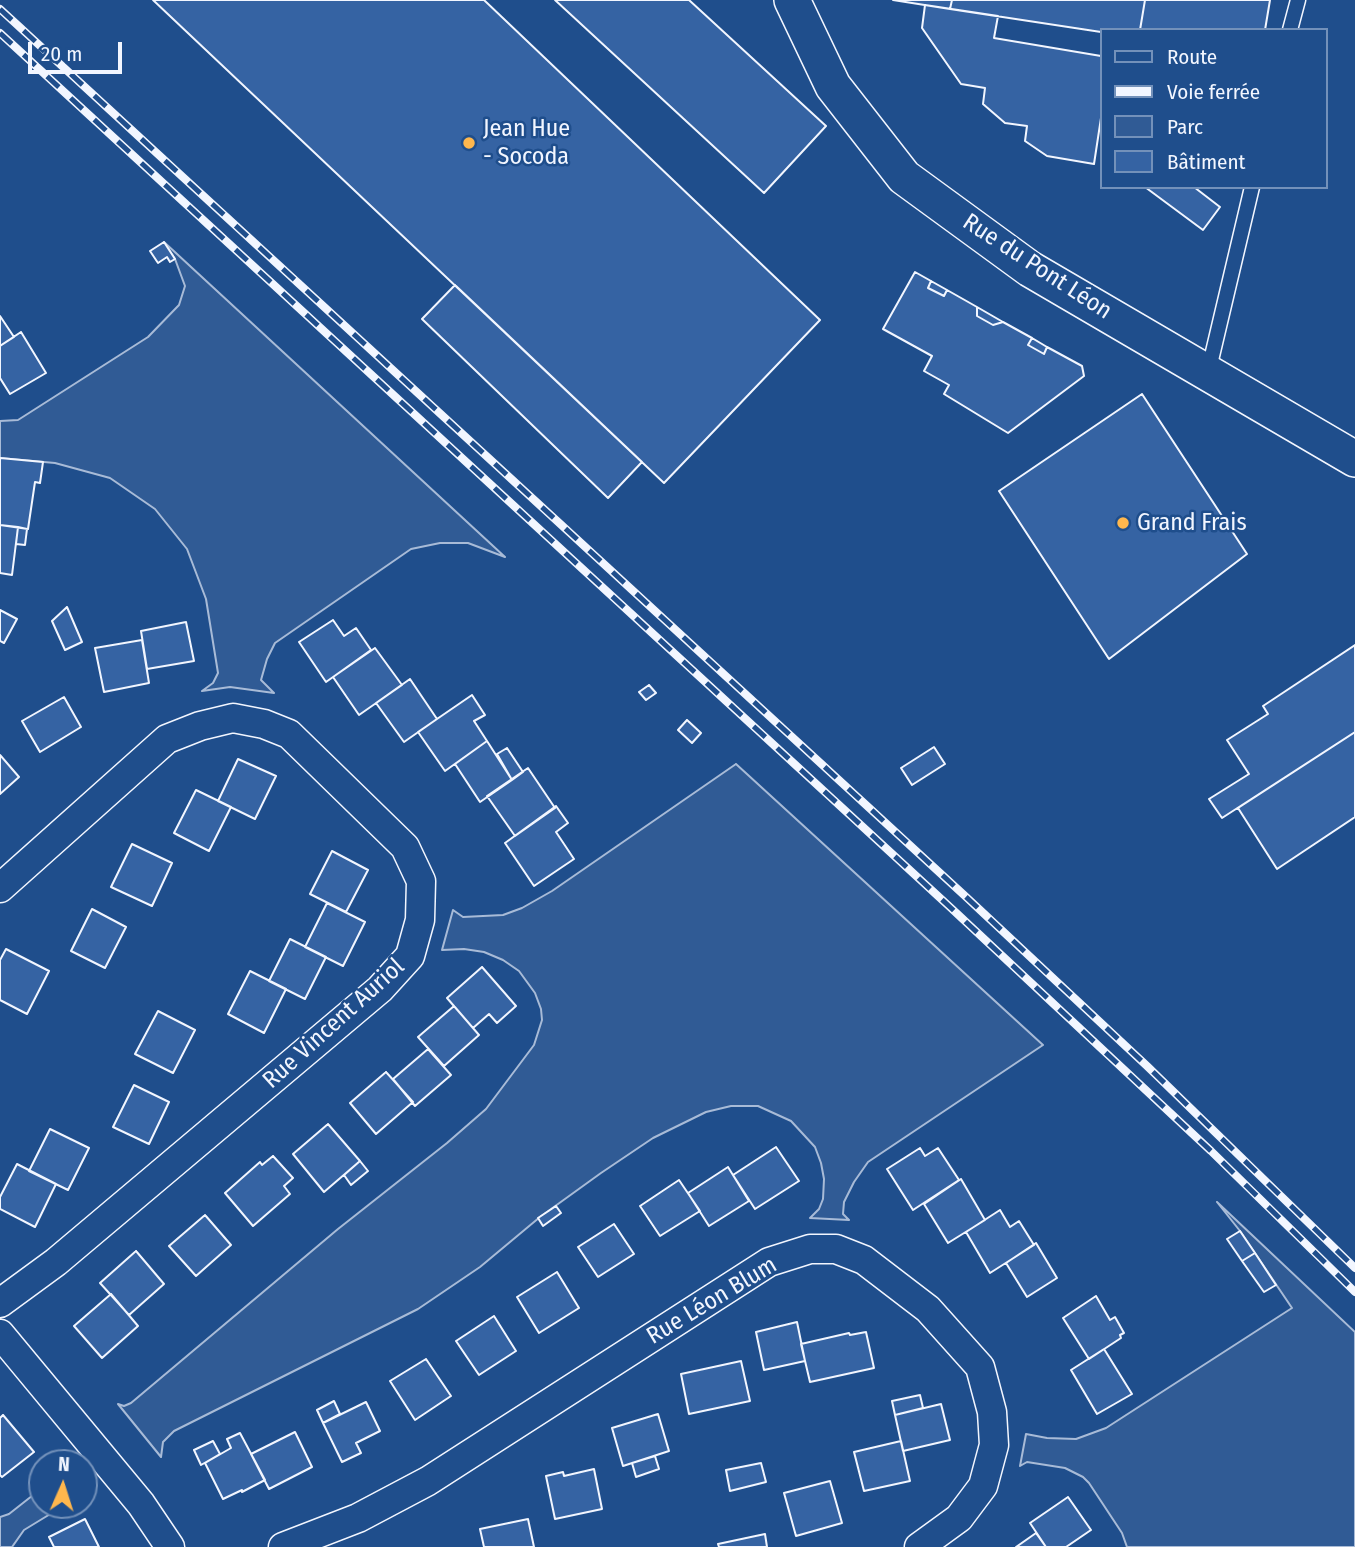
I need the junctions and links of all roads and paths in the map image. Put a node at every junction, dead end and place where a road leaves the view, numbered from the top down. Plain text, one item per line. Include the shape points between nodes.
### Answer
1 (792, 0) edge
2 (1298, 0) edge
3 (1291, 28) edge
4 (1252, 189) edge
5 (1208, 373) junction
6 (1355, 459) edge
7 (0, 888) edge
8 (0, 1303) edge
9 (0, 1334) edge
10 (170, 1547) edge
11 (283, 1547) edge
12 (919, 1547) edge

1 - 5 street, Rue du Pont Léon via 833,86 904,177 1030,269
2 - 3 lane
4 - 5 lane
5 - 6 street, Rue du Pont Léon
7 - 8 street, Rue Vincent Auriol via 167,739 233,718 289,734 405,847 421,881 420,920 410,956 380,989 77,1245
9 - 10 street via 141,1504
11 - 12 street, Rue Léon Blum via 358,1518 428,1481 769,1262 810,1249 836,1249 864,1260 928,1309 980,1367 992,1412 994,1445 983,1486 959,1518

